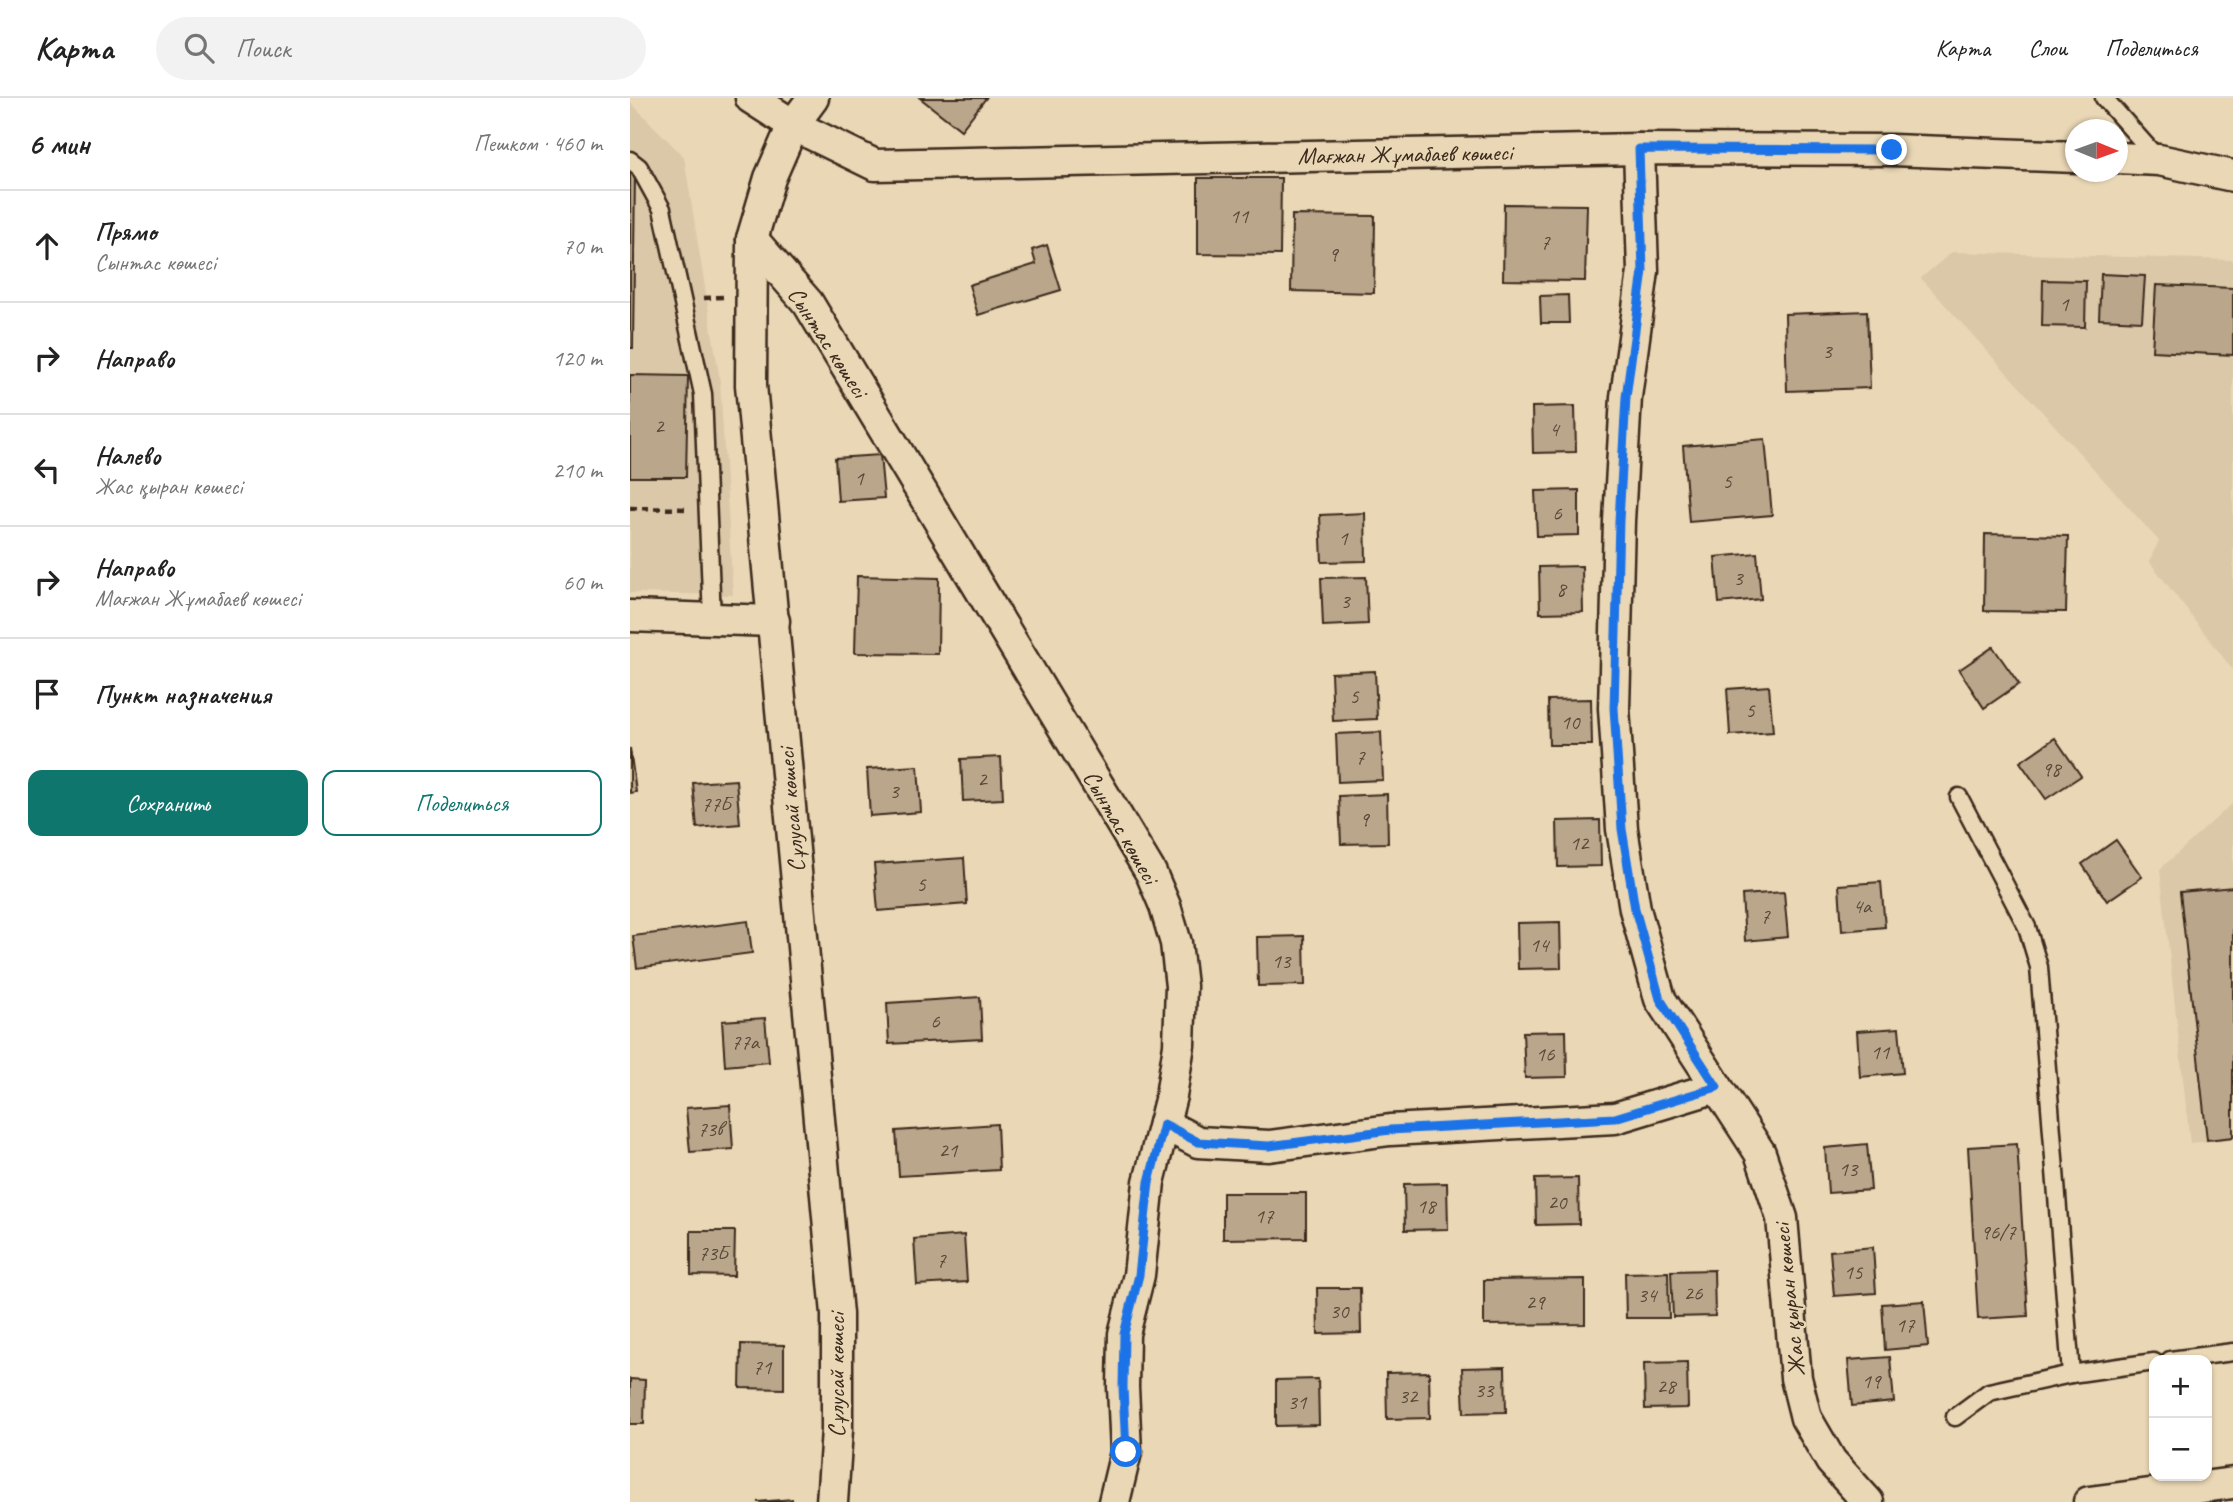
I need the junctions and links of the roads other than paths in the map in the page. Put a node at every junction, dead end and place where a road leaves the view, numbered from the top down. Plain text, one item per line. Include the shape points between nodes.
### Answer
1 (751, 98) edge
2 (813, 98) edge
3 (2104, 98) edge
4 (793, 125) junction
5 (1639, 149) junction
6 (2065, 157) edge
7 (2128, 158) edge
8 (630, 159) edge
9 (2159, 160) junction
10 (2233, 176) edge
11 (752, 239) junction
12 (630, 616) edge
13 (712, 619) junction
14 (774, 621) junction
15 (1958, 797) dead end
16 (1717, 1087) junction
17 (1164, 1124) junction
18 (2233, 1352) edge
19 (2209, 1355) edge
20 (2149, 1363) edge
21 (2071, 1374) junction
22 (1955, 1417) dead end
23 (2233, 1483) edge
24 (832, 1502) edge
25 (1114, 1502) edge
26 (1868, 1502) edge
27 (2090, 1502) edge

1 - 4 street, Мағжан Жұмабаев көшесі
2 - 4 street, Сұлусай көшесі
3 - 9 lane
4 - 5 street, Мағжан Жұмабаев көшесі via 875,165
4 - 11 street, Сұлусай көшесі via 770,178
5 - 6 street, Мағжан Жұмабаев көшесі via 1892,150
5 - 16 street, Жас қыран көшесі via 1643,271 1626,397 1614,708 1622,829 1635,909 1660,999
7 - 9 street
8 - 13 lane via 662,209 703,394
9 - 10 street
11 - 14 street, Сұлусай көшесі via 751,385
11 - 17 street, Сынтас көшесі via 808,303 1150,873 1176,943 1181,986 1179,1045
12 - 13 street
13 - 14 street
14 - 24 street, Сұлусай көшесі via 837,1314
15 - 21 lane via 2027,927 2039,967
16 - 17 street via 1615,1118 1390,1130 1269,1146 1198,1142
16 - 26 street, Жас қыран көшесі via 1760,1153 1782,1217 1796,1378 1806,1418 1831,1461
17 - 25 street, Сынтас көшесі via 1149,1182 1139,1275 1124,1334 1126,1452
18 - 19 lane
20 - 21 lane
21 - 22 lane via 1989,1392
23 - 27 street

